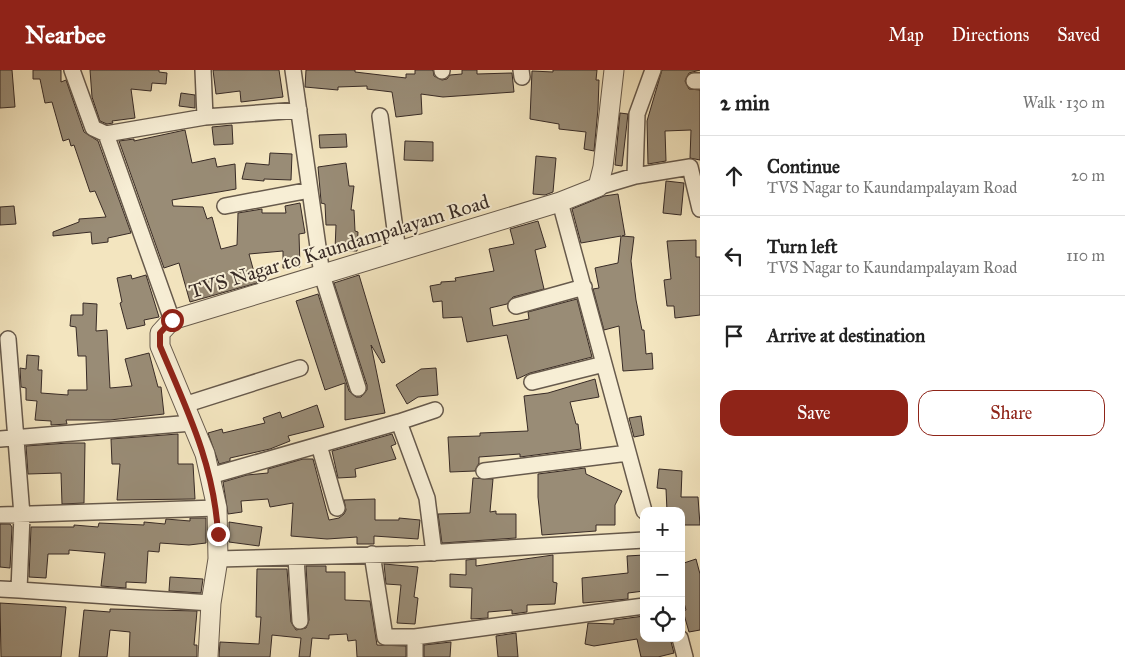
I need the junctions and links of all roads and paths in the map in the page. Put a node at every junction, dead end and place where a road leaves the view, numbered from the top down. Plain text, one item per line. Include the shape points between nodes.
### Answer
1 (72, 70) edge
2 (203, 70) edge
3 (293, 70) edge
4 (614, 70) edge
5 (653, 70) edge
6 (299, 110) junction
7 (205, 116) junction
8 (380, 116) dead end
9 (106, 134) junction
10 (635, 176) junction
11 (598, 187) junction
12 (310, 190) junction
13 (560, 202) junction
14 (225, 206) dead end
15 (700, 209) edge
16 (398, 252) junction
17 (322, 275) junction
18 (584, 287) junction
19 (516, 306) dead end
20 (172, 320) junction
21 (8, 339) dead end
22 (604, 364) junction
23 (300, 368) dead end
24 (532, 382) dead end
25 (358, 388) dead end
26 (184, 404) junction
27 (435, 410) dead end
28 (399, 422) junction
29 (192, 423) junction
30 (16, 438) junction
31 (0, 439) edge
32 (319, 445) junction
33 (628, 453) junction
34 (484, 471) dead end
35 (210, 476) junction
36 (643, 507) edge
37 (217, 508) junction
38 (337, 508) dead end
39 (0, 515) edge
40 (22, 515) junction
41 (640, 540) edge
42 (434, 553) junction
43 (372, 554) junction
44 (296, 558) junction
45 (218, 559) junction
46 (0, 589) edge
47 (19, 590) junction
48 (211, 604) junction
49 (640, 607) edge
50 (300, 621) dead end
51 (415, 637) junction
52 (681, 642) edge
53 (208, 657) edge
54 (415, 657) edge
55 (685, 657) edge

1 - 9 street via 93,128
2 - 7 street
3 - 6 street
4 - 11 street
5 - 10 street via 637,114
6 - 7 street
6 - 12 street
7 - 9 street
8 - 16 street
9 - 20 street
10 - 11 street
10 - 15 street via 690,167
11 - 13 street, TVS Nagar to Kaundampalayam Road
12 - 14 street
12 - 17 street
13 - 16 street, TVS Nagar to Kaundampalayam Road
13 - 18 street
16 - 17 street, TVS Nagar to Kaundampalayam Road
17 - 20 street, TVS Nagar to Kaundampalayam Road
17 - 25 street
18 - 19 street
18 - 22 street
20 - 26 street, TVS Nagar to Kaundampalayam Road via 160,333 160,346
21 - 30 street
22 - 24 street
22 - 33 street
23 - 26 street
26 - 29 street, TVS Nagar to Kaundampalayam Road
27 - 28 street
28 - 32 street
28 - 42 street via 427,498
29 - 30 street
29 - 35 street, TVS Nagar to Kaundampalayam Road
30 - 31 street
30 - 40 street
32 - 35 street
32 - 38 street
33 - 34 street
33 - 36 street
35 - 37 street, TVS Nagar to Kaundampalayam Road
37 - 40 street
37 - 45 street, TVS Nagar to Kaundampalayam Road
39 - 40 street
40 - 47 street
41 - 42 street
42 - 43 street
43 - 44 street
43 - 51 street via 386,636
44 - 45 street
44 - 50 street
45 - 48 street, TVS Nagar to Kaundampalayam Road
46 - 47 street
47 - 48 street
48 - 53 street, TVS Nagar to Kaundampalayam Road
49 - 51 street
51 - 54 street
52 - 55 street

